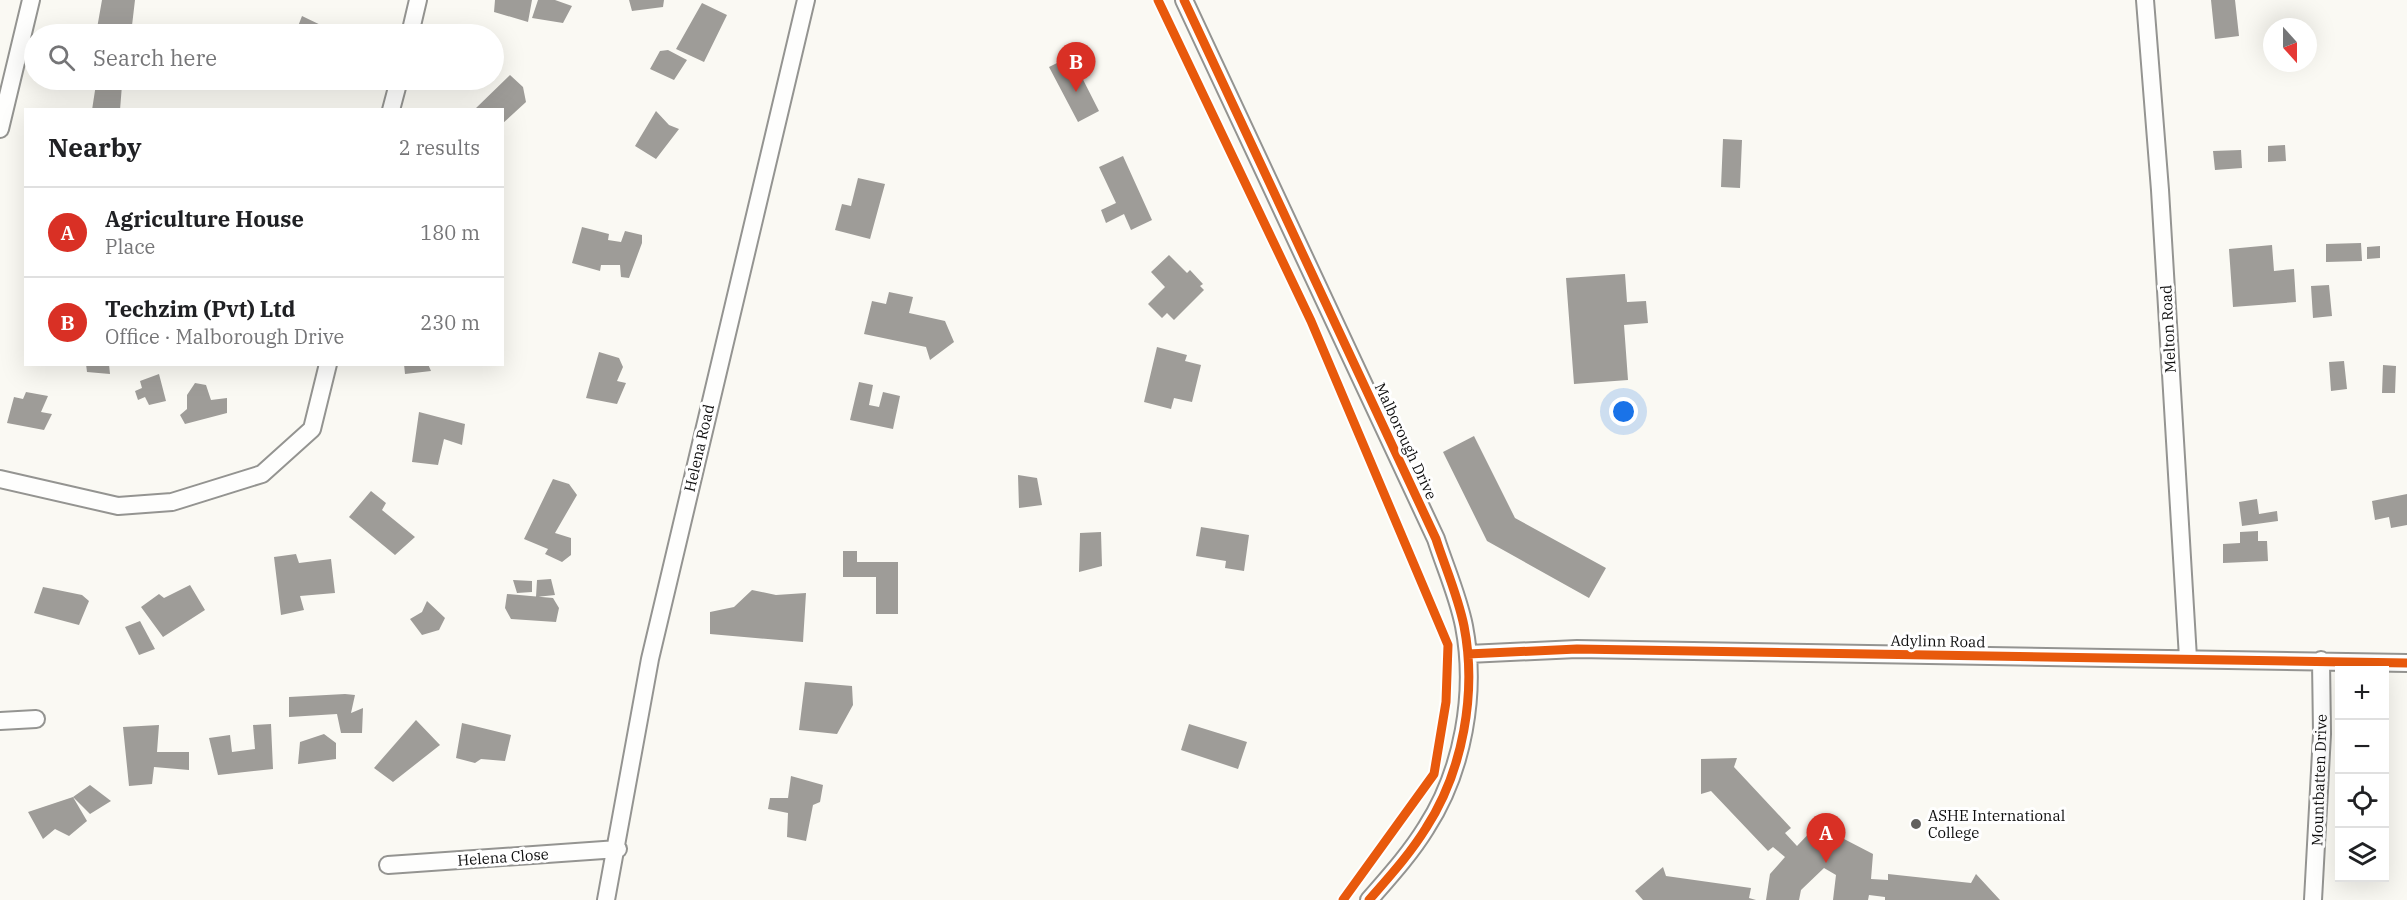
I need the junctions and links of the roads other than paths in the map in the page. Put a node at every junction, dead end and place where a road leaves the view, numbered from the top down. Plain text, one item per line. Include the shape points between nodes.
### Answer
1 (31, 0) edge
2 (418, 0) edge
3 (806, 0) edge
4 (1184, 0) edge
5 (2145, 0) edge
6 (25, 24) edge
7 (412, 24) edge
8 (24, 29) edge
9 (396, 90) edge
10 (392, 108) edge
11 (0, 129) edge
12 (328, 366) edge
13 (0, 479) edge
14 (1468, 654) junction
15 (2188, 658) junction
16 (2321, 660) junction
17 (2407, 663) edge
18 (36, 719) dead end
19 (0, 722) edge
20 (618, 849) junction
21 (388, 865) dead end
22 (606, 900) edge
23 (1369, 900) edge
24 (2313, 900) edge

1 - 6 street
2 - 7 street
3 - 20 street, Helena Road via 650,659
4 - 14 street, Malborough Drive via 1436,539 1464,625
5 - 15 street, Melton Road
8 - 11 street
9 - 10 street
12 - 13 street via 312,429 262,474 171,502 118,506
14 - 15 street, Adylinn Road via 1577,649
14 - 23 street, Malborough Drive via 1466,716 1451,781 1409,854
15 - 16 street, Adylinn Road
16 - 17 street, Adylinn Road
16 - 24 street, Mountbatten Drive via 2322,734
18 - 19 street
20 - 21 street, Helena Close
20 - 22 street, Helena Road

